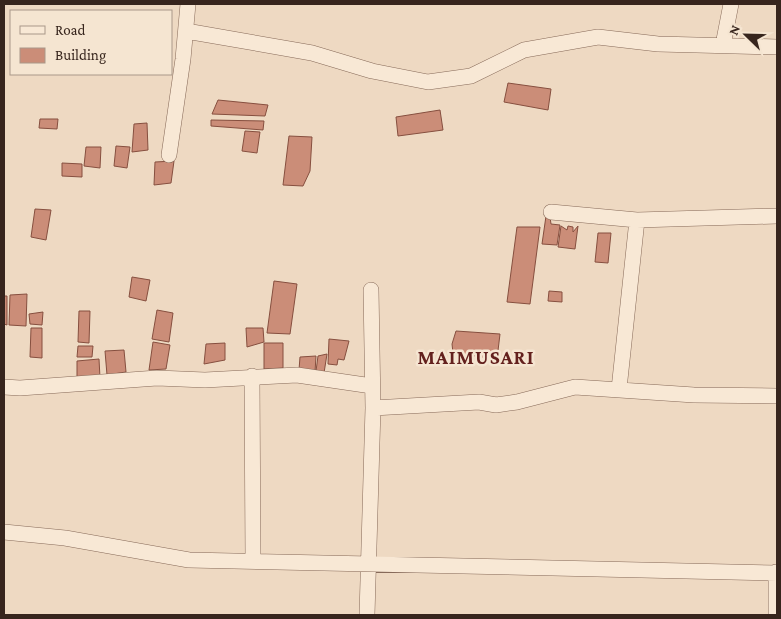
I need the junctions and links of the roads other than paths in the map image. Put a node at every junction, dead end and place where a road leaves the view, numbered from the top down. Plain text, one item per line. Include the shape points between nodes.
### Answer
1 (188, 4) edge
2 (731, 4) edge
3 (186, 31) junction
4 (723, 45) junction
5 (777, 47) edge
6 (169, 155) dead end
7 (550, 212) dead end
8 (777, 216) edge
9 (637, 220) junction
10 (372, 290) dead end
11 (252, 376) junction
12 (372, 386) junction
13 (4, 387) edge
14 (619, 389) junction
15 (777, 396) edge
16 (373, 408) junction
17 (4, 532) edge
18 (253, 560) junction
19 (370, 565) junction
20 (776, 573) edge
21 (367, 615) edge
22 (776, 615) edge

1 - 3 street
2 - 4 street
3 - 4 street via 312,53 372,72 428,82 471,76 524,50 598,37 658,44
3 - 6 street
4 - 5 street
7 - 9 street
8 - 9 street
9 - 14 street
10 - 12 street
11 - 12 street via 297,375
11 - 13 street
11 - 18 street
12 - 16 street
14 - 15 street via 694,395
14 - 16 street via 575,387 496,405 479,402
16 - 19 street
17 - 18 street via 65,538 189,560
18 - 19 street
19 - 20 street
19 - 21 street
20 - 22 street

